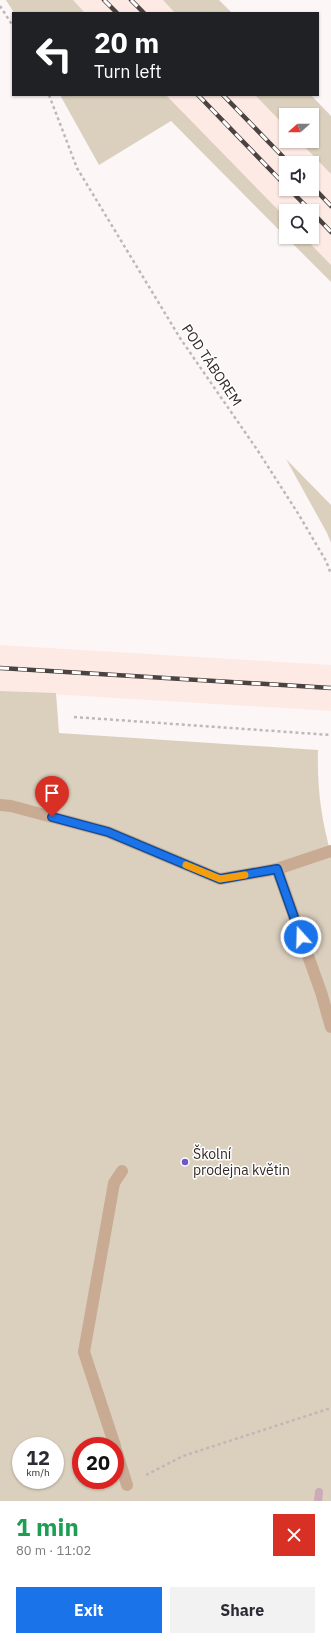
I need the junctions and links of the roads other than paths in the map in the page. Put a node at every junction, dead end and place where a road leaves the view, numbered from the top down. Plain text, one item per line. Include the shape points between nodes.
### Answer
1 (0, 805) edge
2 (331, 851) edge
3 (277, 869) junction
4 (331, 1027) edge
5 (122, 1171) dead end
6 (112, 1437) edge
7 (124, 1476) edge
8 (127, 1485) road end

1 - 3 lane via 108,832 220,879
2 - 3 lane
3 - 4 lane
5 - 6 lane via 114,1183 84,1352
7 - 8 lane

